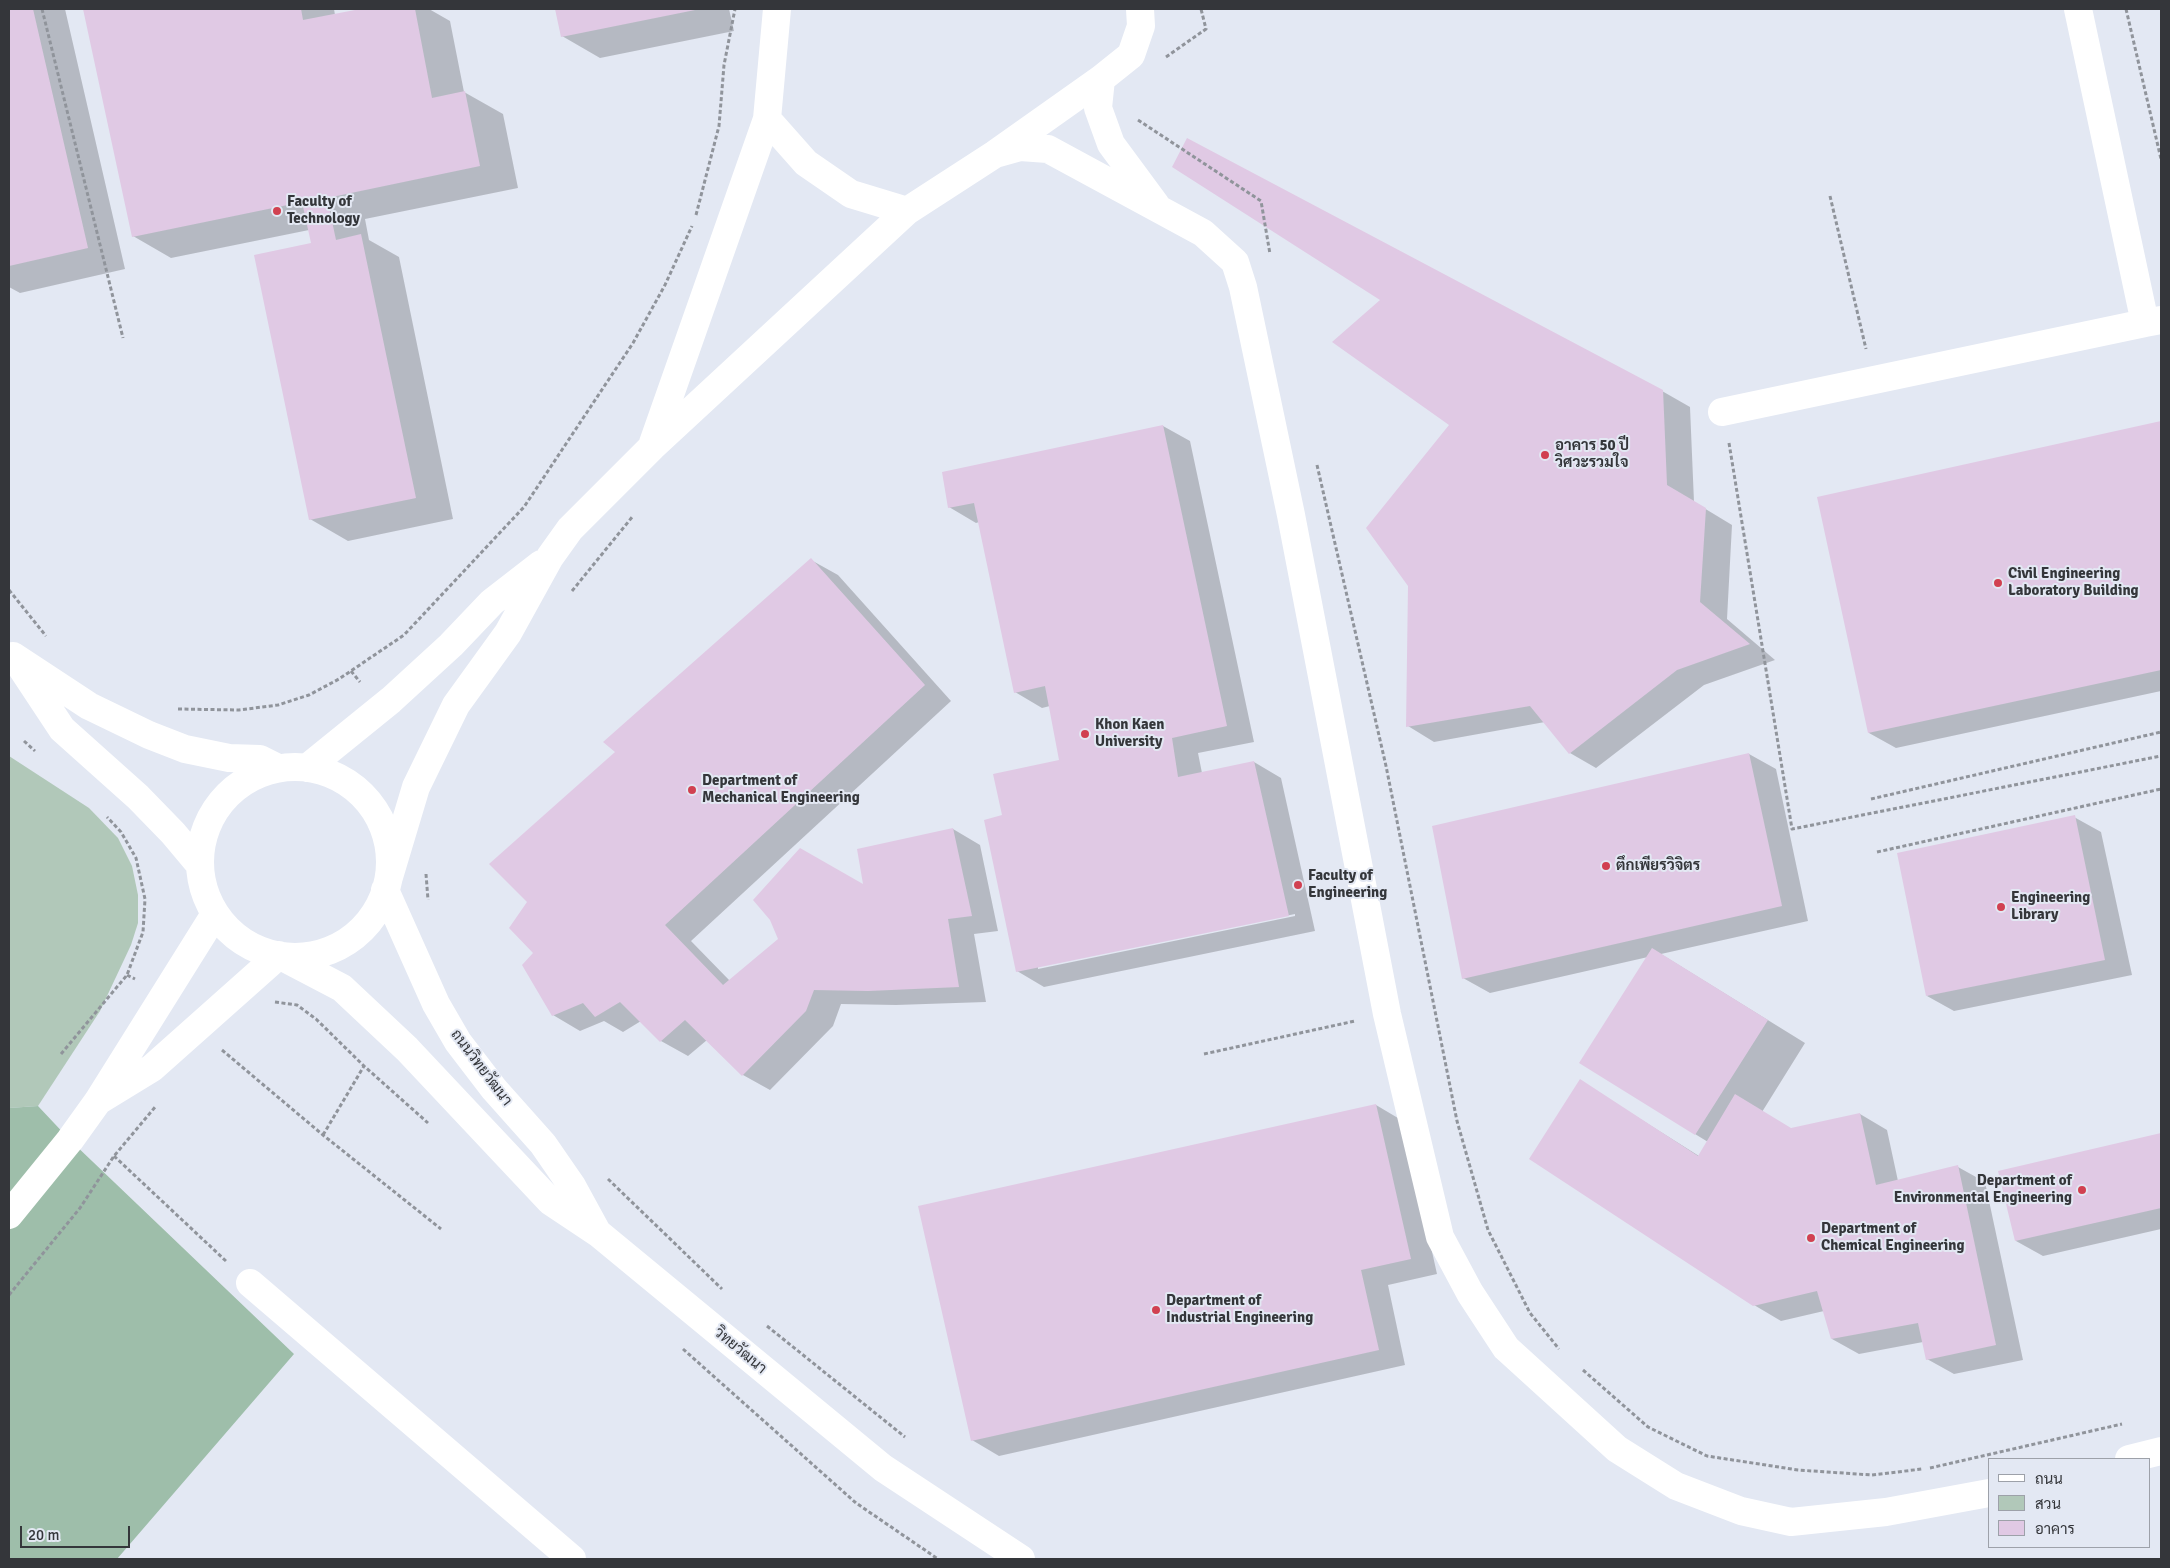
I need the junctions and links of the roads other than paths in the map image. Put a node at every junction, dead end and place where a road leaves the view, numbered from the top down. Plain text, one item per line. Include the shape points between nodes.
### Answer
1 (777, 9) edge
2 (1140, 9) edge
3 (2078, 9) edge
4 (1100, 79) junction
5 (767, 119) junction
6 (994, 154) junction
7 (1158, 208) junction
8 (907, 211) junction
9 (2153, 322) edge
10 (1722, 412) road end
11 (652, 446) junction
12 (550, 557) junction
13 (11, 652) edge
14 (278, 768) junction
15 (307, 768) junction
16 (199, 864) junction
17 (387, 883) junction
18 (215, 914) junction
19 (278, 955) junction
20 (98, 1101) junction
21 (9, 1215) edge
22 (598, 1233) junction
23 (250, 1283) road end
24 (2161, 1452) edge
25 (2134, 1458) edge
26 (1988, 1493) edge
27 (572, 1559) edge
28 (1022, 1559) edge

1 - 5 street
2 - 4 street via 1141,26 1131,55
3 - 9 street
4 - 6 street
4 - 7 street via 1098,108 1111,144
5 - 8 street via 806,163 851,194
5 - 11 street
6 - 7 street via 1020,147 1048,149
6 - 8 street
7 - 26 street via 1203,233 1234,262 1243,287 1291,515 1387,1014 1440,1237 1470,1293 1506,1348 1617,1449 1676,1486 1741,1511 1790,1522 1886,1512
8 - 11 street
9 - 10 street
11 - 12 street via 570,529
12 - 15 street via 492,602 391,700
12 - 17 street via 508,633 456,705 416,787
13 - 14 street via 89,706 149,735 185,749 229,758 260,759
13 - 16 street via 62,729 138,797
14 - 15 street
14 - 16 street via 252,777 228,793 213,813 202,838
15 - 17 street via 332,774 354,787 372,805 390,851
16 - 18 street via 204,890
17 - 19 street via 374,915 356,935 332,949 306,956
17 - 22 street, ถนนวิทยวัฒนา via 436,1004 458,1042 494,1089 544,1144
18 - 19 street via 232,934 254,948
18 - 20 street
19 - 20 street via 152,1068
19 - 22 street, วิทยวัฒนา via 342,988 407,1049 550,1201
20 - 21 street
22 - 28 street, วิทยวัฒนา via 883,1468
23 - 27 street
24 - 25 street

